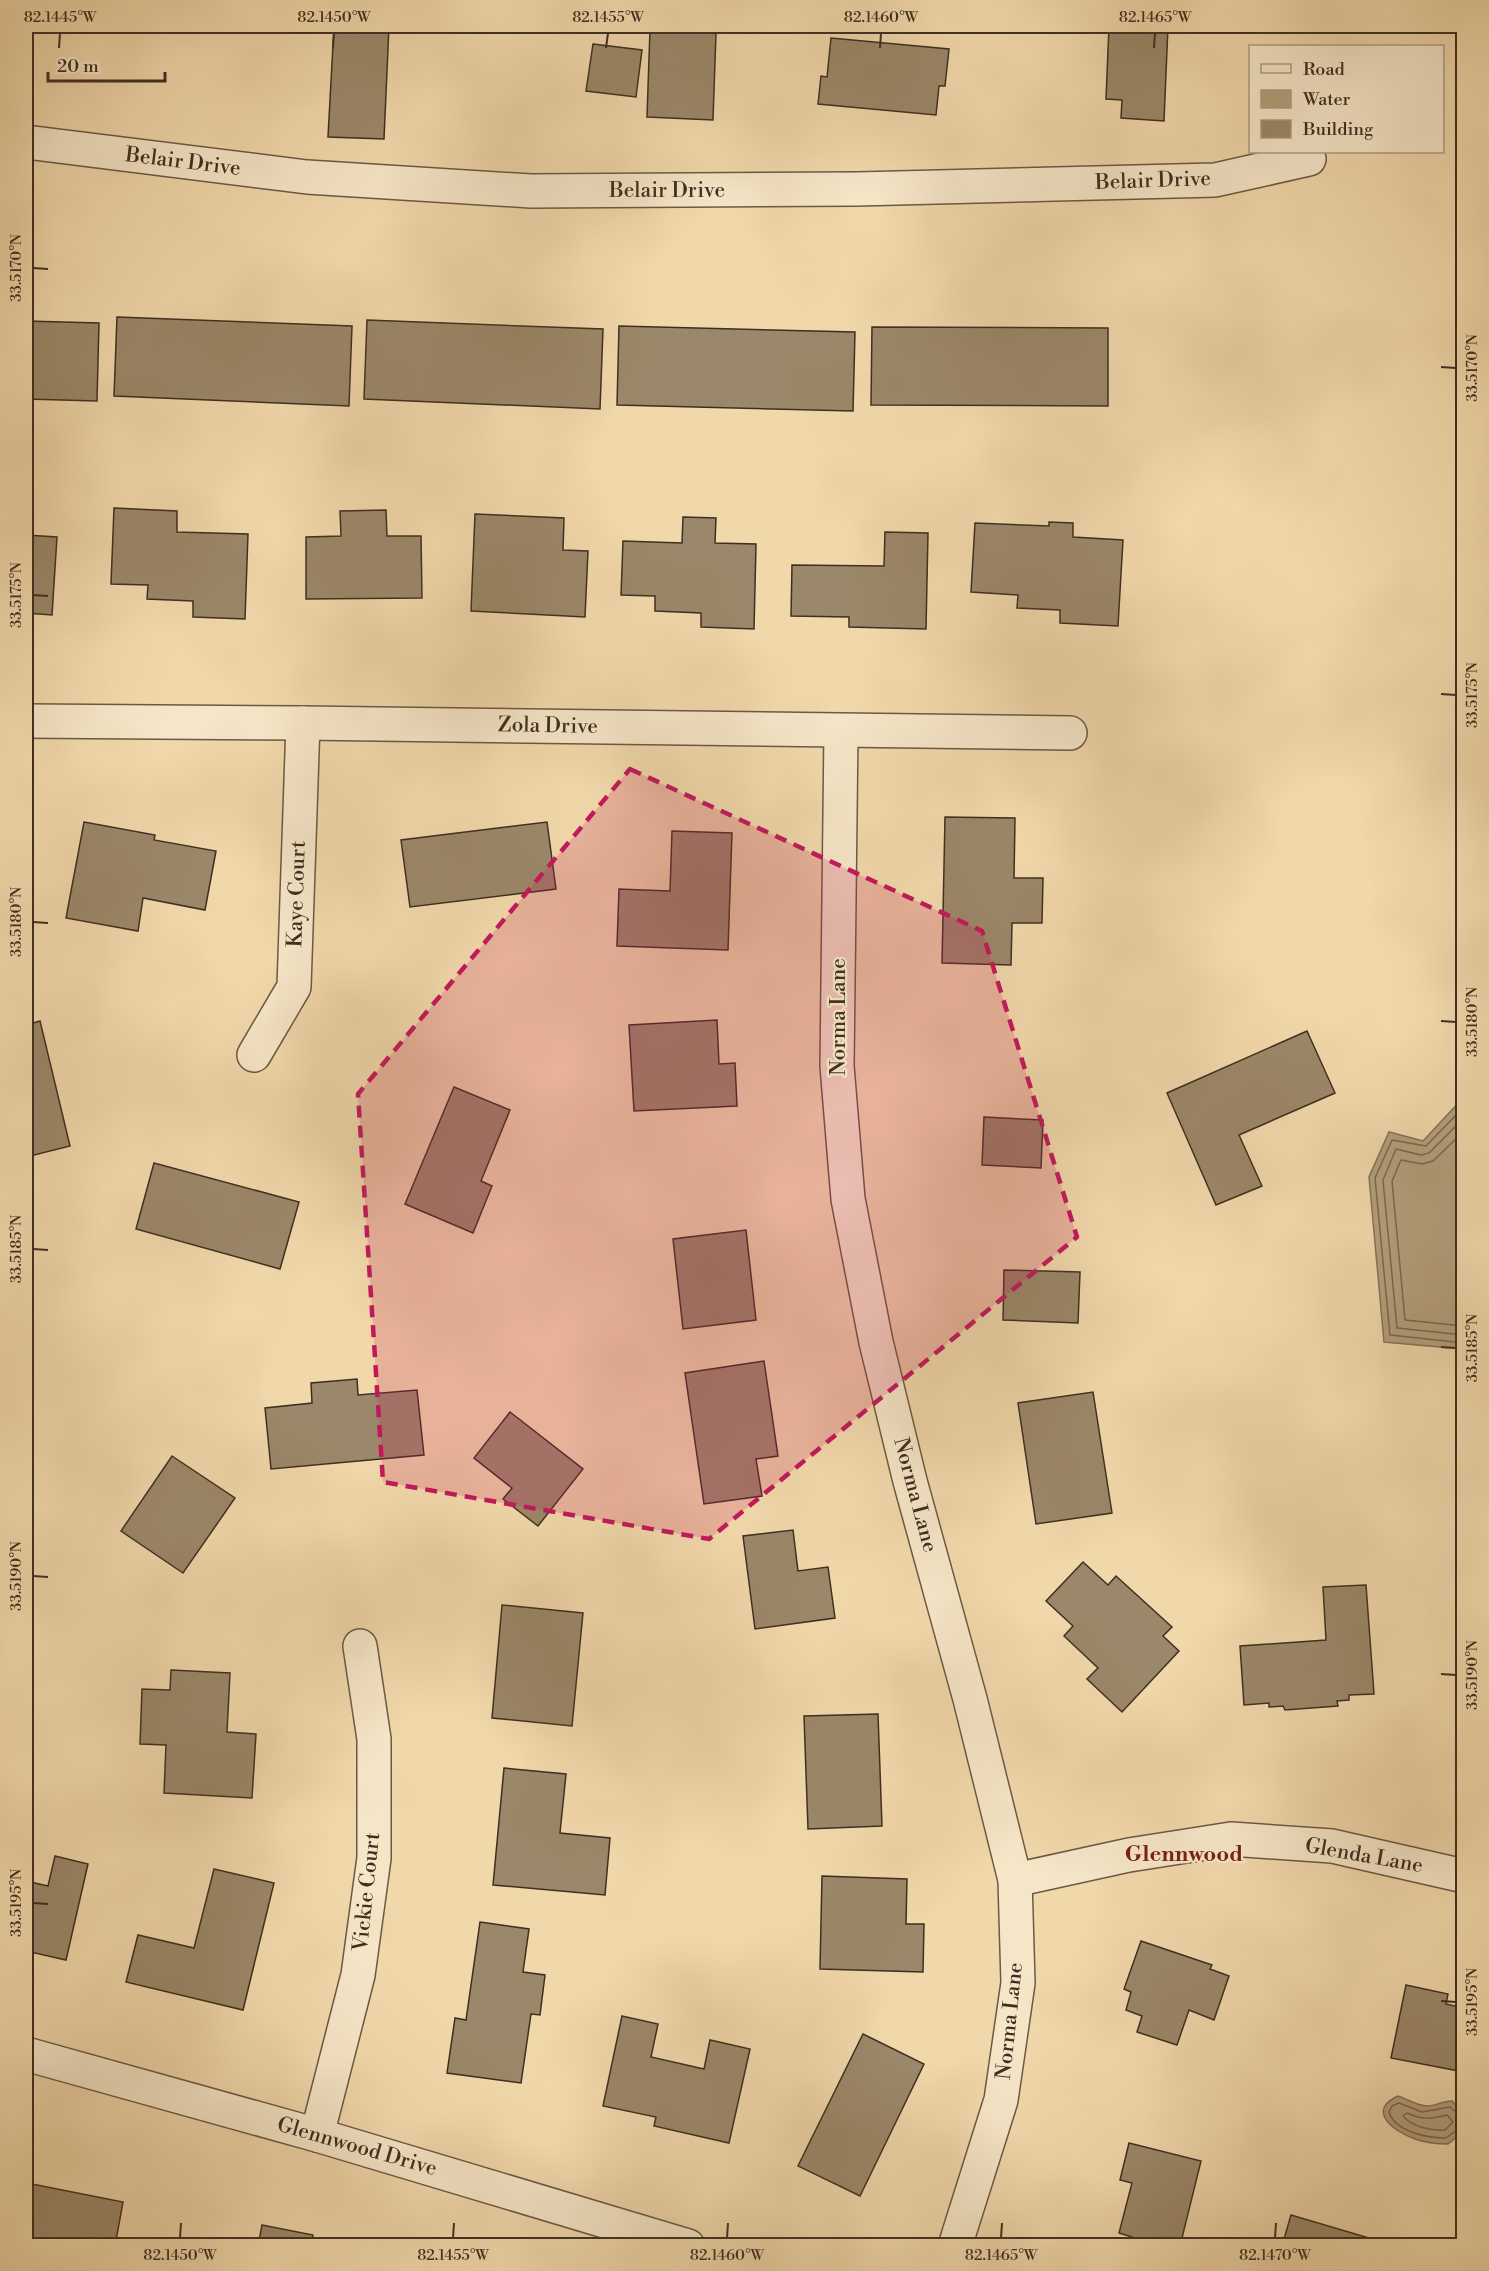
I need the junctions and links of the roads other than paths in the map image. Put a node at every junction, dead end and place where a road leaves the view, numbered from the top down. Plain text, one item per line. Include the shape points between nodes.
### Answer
1 (26, 142) edge
2 (1309, 159) dead end
3 (26, 721) edge
4 (303, 723) junction
5 (841, 731) junction
6 (1070, 733) dead end
7 (254, 1054) dead end
8 (360, 1646) dead end
9 (1464, 1876) edge
10 (1015, 1880) junction
11 (26, 2054) edge
12 (316, 2135) junction
13 (688, 2246) edge
14 (955, 2246) edge

1 - 2 street, Belair Drive via 307,177 531,192 1215,180
3 - 4 street, Zola Drive
4 - 5 street, Zola Drive
4 - 7 street, Kaye Court via 294,987
5 - 6 street, Zola Drive
5 - 10 street, Norma Lane via 837,1066 848,1199 876,1342 910,1481
8 - 12 street, Vickie Court via 374,1739 374,1858 358,1975
9 - 10 street, Glenda Lane via 1332,1846 1231,1839 1130,1855
10 - 14 street, Norma Lane via 1018,1983 1001,2100
11 - 12 street, Glennwood Drive
12 - 13 street, Glennwood Drive

